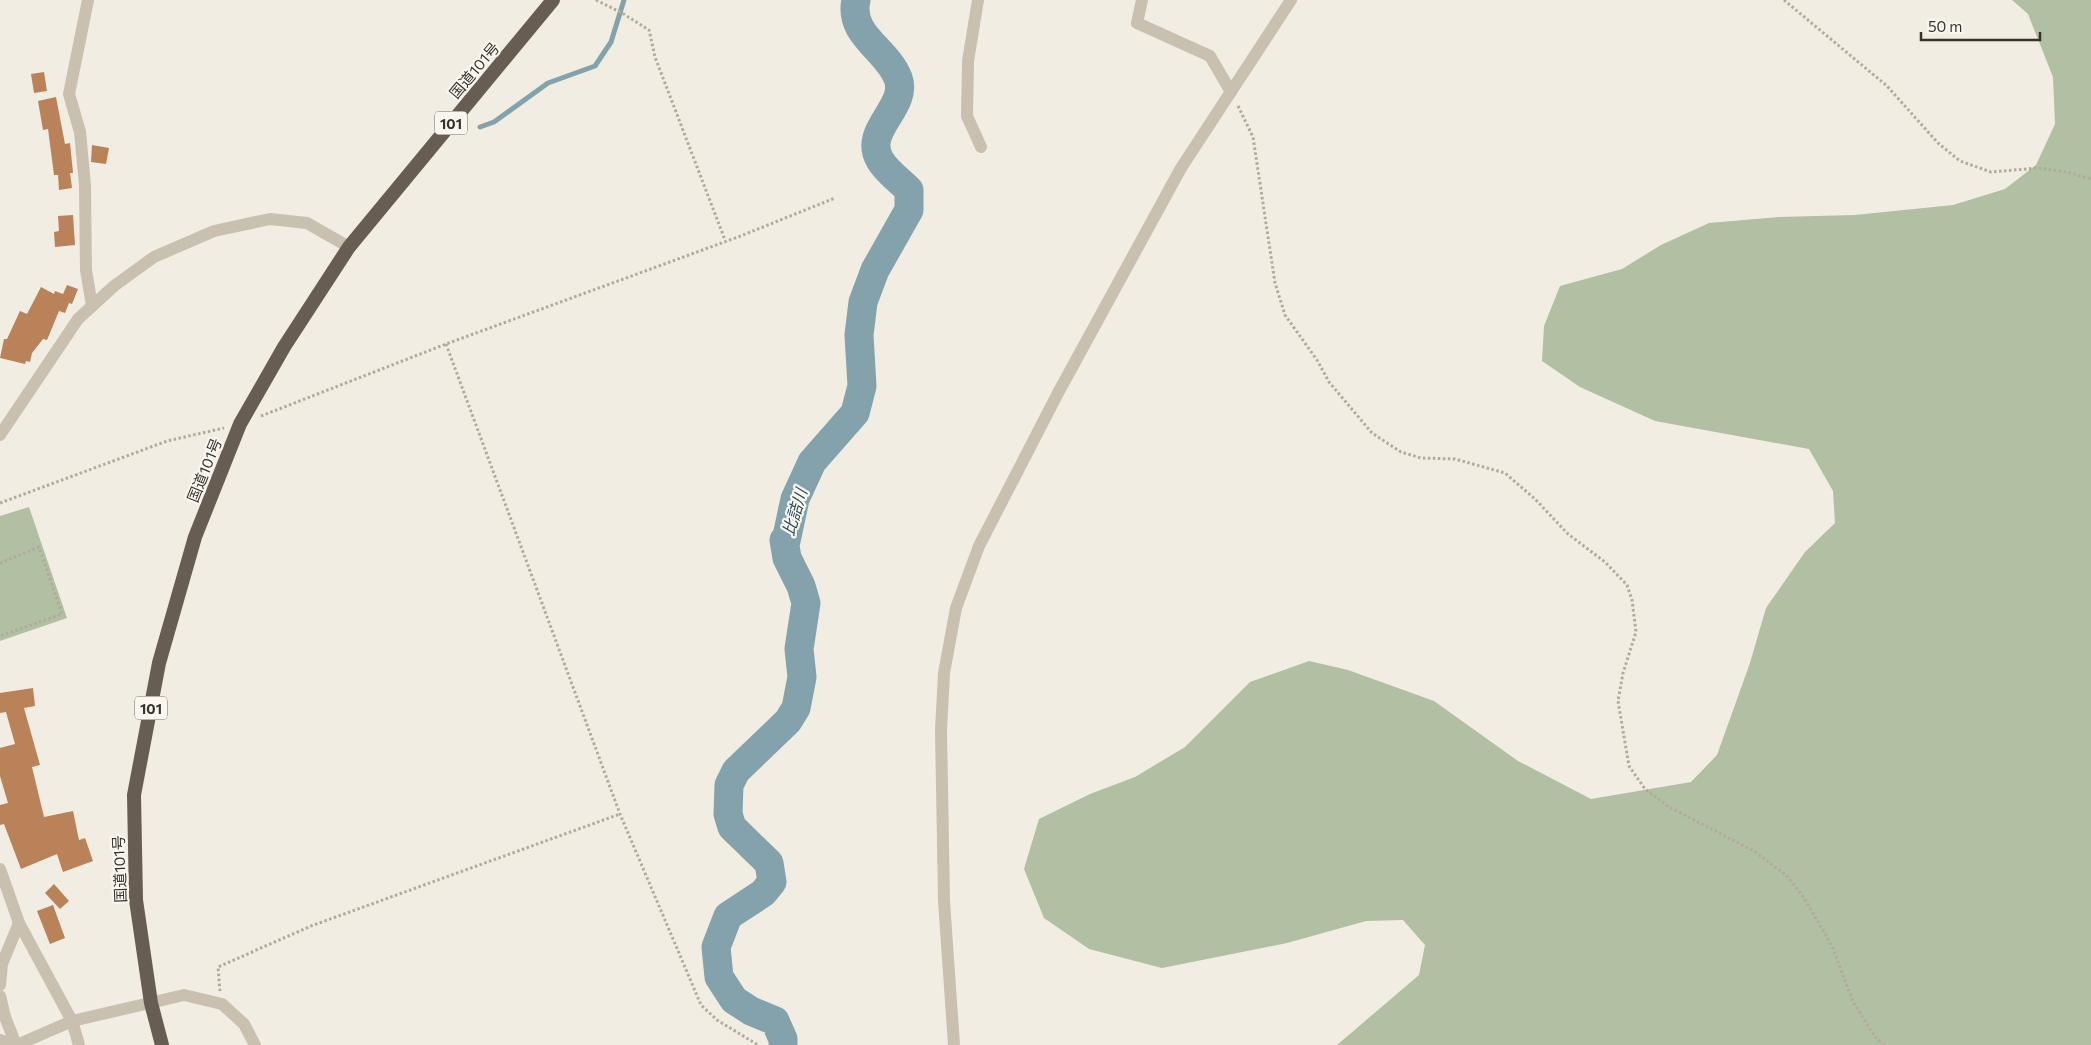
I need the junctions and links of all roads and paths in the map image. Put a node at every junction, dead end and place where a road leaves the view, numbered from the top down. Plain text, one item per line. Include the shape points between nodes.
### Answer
1 (88, 0) edge
2 (553, 0) edge
3 (596, 0) edge
4 (978, 0) edge
5 (1142, 0) edge
6 (1291, 0) edge
7 (1784, 0) edge
8 (1231, 92) junction
9 (981, 147) dead end
10 (2091, 179) edge
11 (835, 198) dead end
12 (725, 240) junction
13 (349, 247) junction
14 (92, 306) junction
15 (446, 344) junction
16 (240, 424) junction
17 (0, 435) edge
18 (0, 503) edge
19 (0, 563) edge
20 (0, 636) edge
21 (620, 814) junction
22 (0, 869) edge
23 (19, 922) junction
24 (0, 985) edge
25 (0, 996) edge
26 (151, 1003) junction
27 (222, 1004) junction
28 (72, 1021) junction
29 (0, 1040) edge
30 (16, 1045) edge
31 (79, 1045) edge
32 (162, 1045) edge
33 (255, 1045) edge
34 (758, 1045) edge
35 (954, 1045) edge
36 (1884, 1045) edge

1 - 14 street via 69,94 80,132 85,185 86,270
2 - 13 highway, 国道101号 / 101
3 - 12 path via 649,30 656,57
4 - 9 street via 968,61 967,116
5 - 8 street via 1137,23 1210,56
6 - 8 street
7 - 10 path via 1887,86 1938,143 1960,161 1991,172 2038,168
8 - 35 street via 1181,168 1058,393 979,546 956,608 944,673 941,730 944,901
8 - 36 path via 1253,137 1275,283 1285,315 1329,382 1372,433 1401,452 1421,458 1455,459 1505,473 1568,534 1605,562 1628,585 1636,632 1618,701 1629,766 1645,789 1669,807 1754,851 1787,876 1832,946 1853,1002
11 - 12 path
12 - 15 path
13 - 14 street via 307,223 270,219 214,231 154,257
13 - 16 highway, 国道101号 / 101
14 - 17 street via 78,319
15 - 16 path
15 - 21 path
16 - 18 path via 167,441
16 - 26 highway, 国道101号 / 101 via 195,537 160,663 134,795 136,900
19 - 20 path via 39,547 62,614
21 - 27 path via 311,926 218,967
21 - 34 path via 701,1004 717,1020
22 - 23 street
23 - 24 street via 2,964
23 - 28 street
25 - 30 street
26 - 27 street via 184,995
26 - 28 street
26 - 32 highway, 国道101号 / 101
27 - 33 street via 244,1024
28 - 30 street
28 - 31 street
29 - 30 street

